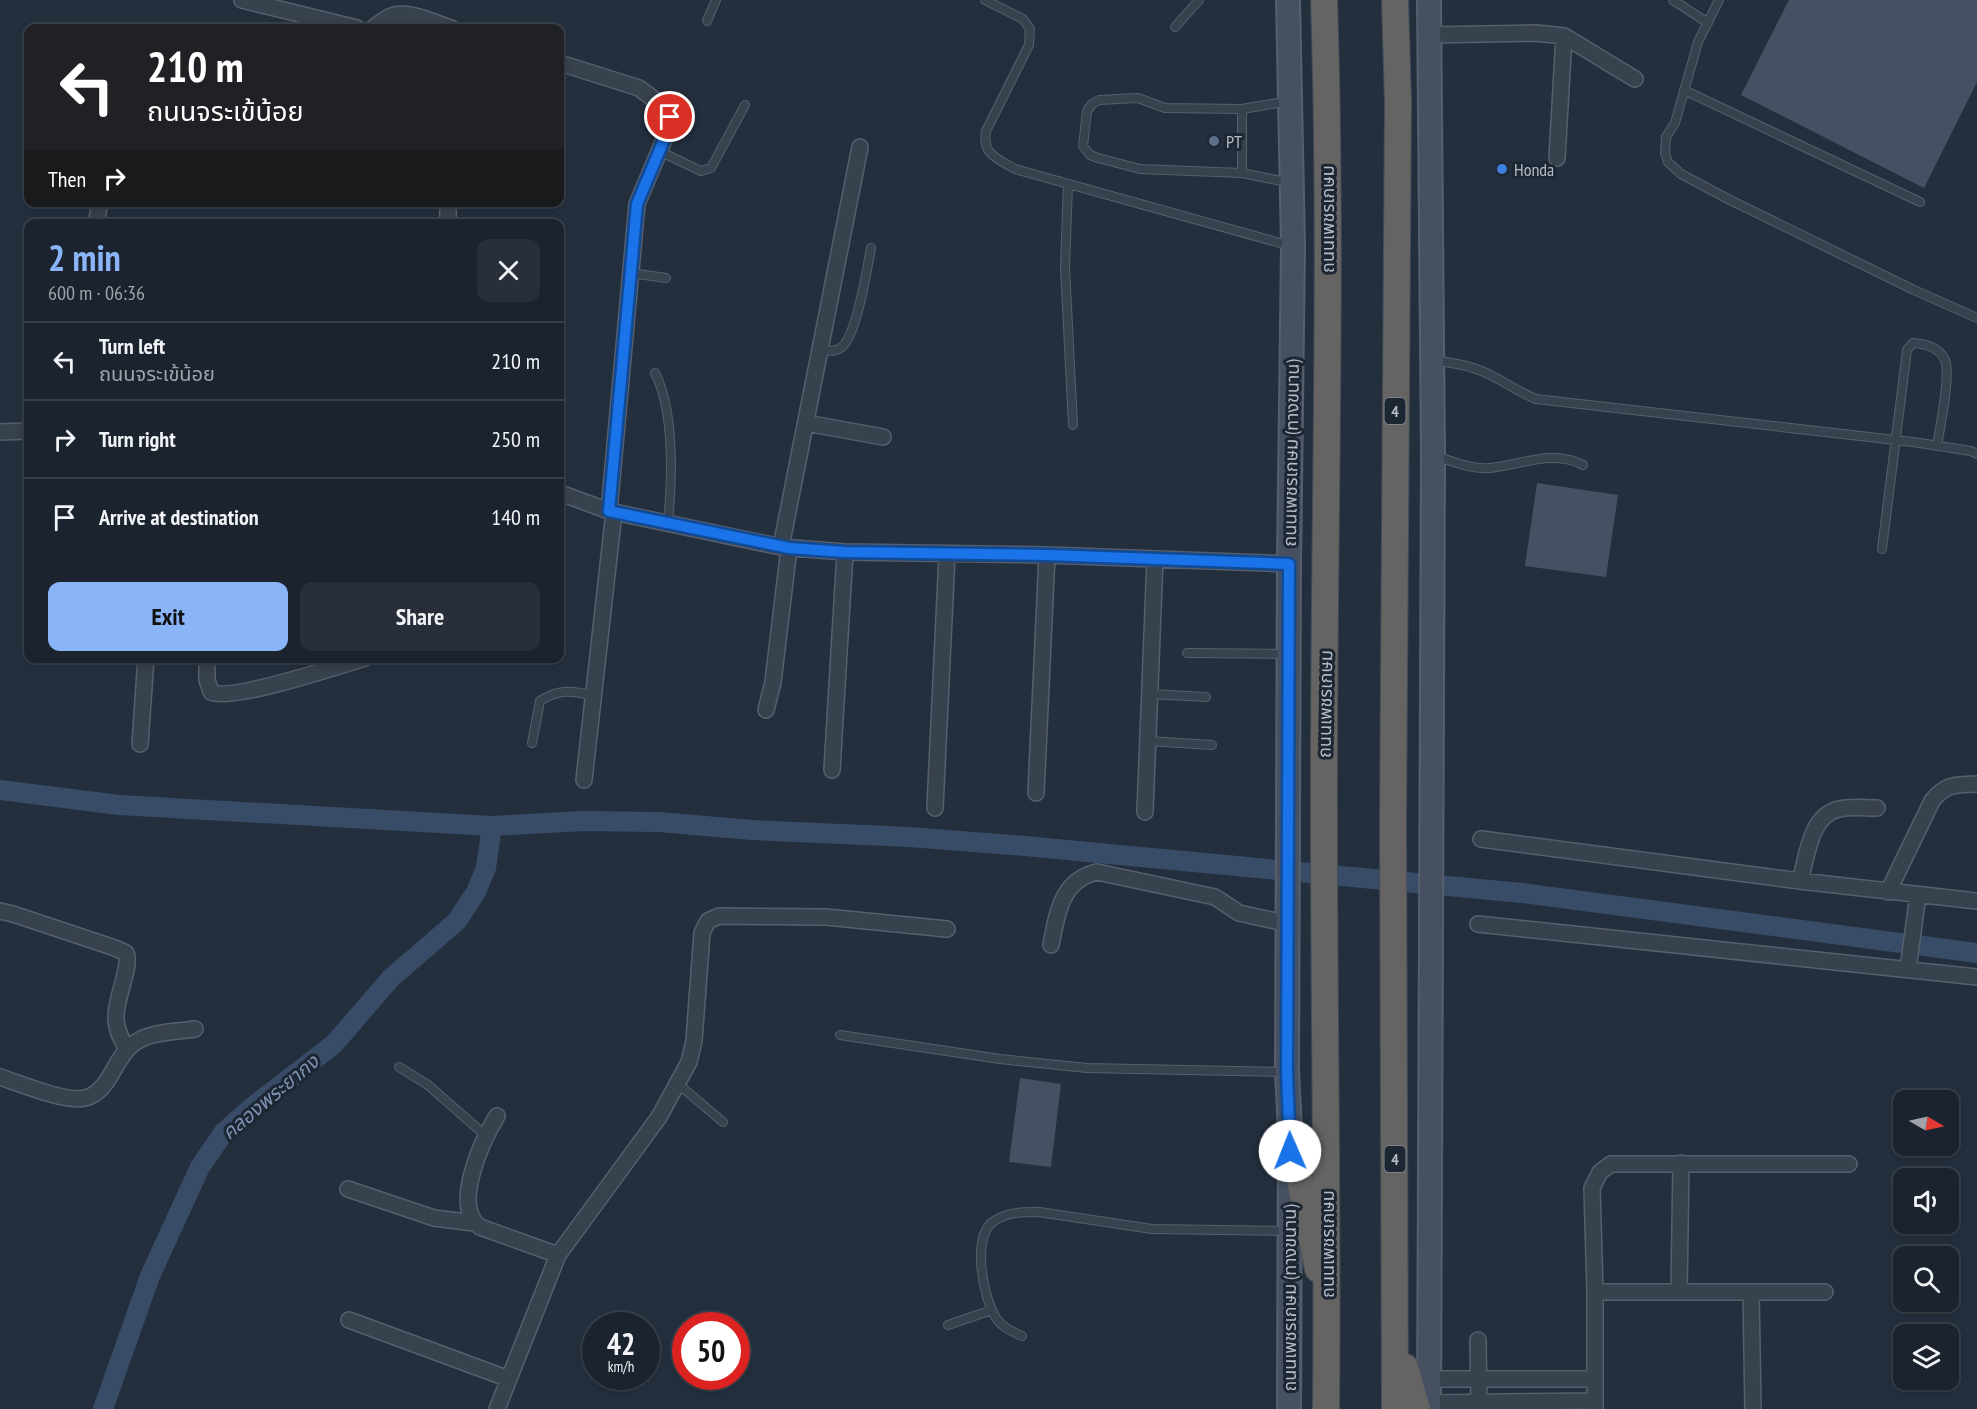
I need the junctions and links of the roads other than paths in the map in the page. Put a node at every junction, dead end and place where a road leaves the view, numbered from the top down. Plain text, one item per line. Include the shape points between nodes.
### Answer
1 (242, 0) edge
2 (716, 0) edge
3 (985, 0) edge
4 (1199, 0) edge
5 (1288, 0) edge
6 (1324, 0) edge
7 (1429, 0) edge
8 (1673, 0) edge
9 (1719, 0) edge
10 (1396, 4) edge
11 (707, 21) dead end
12 (1708, 23) junction
13 (341, 24) edge
14 (379, 24) edge
15 (438, 24) edge
16 (1175, 27) dead end
17 (1429, 35) junction
18 (1564, 36) junction
19 (564, 64) edge
20 (1635, 79) dead end
21 (1684, 90) junction
22 (1290, 101) junction
23 (745, 105) dead end
24 (1242, 109) junction
25 (860, 147) dead end
26 (658, 151) junction
27 (1557, 158) dead end
28 (1242, 172) junction
29 (1068, 184) junction
30 (1292, 184) junction
31 (1920, 202) dead end
32 (1293, 246) junction
33 (871, 248) dead end
34 (631, 273) junction
35 (666, 278) dead end
36 (1977, 318) edge
37 (820, 350) junction
38 (1432, 360) junction
39 (655, 373) dead end
40 (806, 423) junction
41 (1073, 425) dead end
42 (0, 432) edge
43 (24, 432) edge
44 (883, 438) dead end
45 (1896, 441) junction
46 (1937, 446) junction
47 (1977, 454) edge
48 (1433, 455) junction
49 (1583, 465) dead end
50 (564, 494) edge
51 (611, 511) junction
52 (668, 524) junction
53 (785, 548) junction
54 (1882, 549) dead end
55 (845, 552) junction
56 (947, 555) junction
57 (1047, 555) junction
58 (1155, 559) junction
59 (1289, 564) junction
60 (1187, 653) dead end
61 (1289, 654) junction
62 (146, 663) edge
63 (207, 663) edge
64 (347, 663) edge
65 (1150, 694) junction
66 (593, 696) junction
67 (1206, 697) dead end
68 (766, 710) dead end
69 (1148, 741) junction
70 (532, 743) dead end
71 (140, 744) dead end
72 (1212, 745) dead end
73 (832, 770) dead end
74 (584, 780) dead end
75 (1977, 784) edge
76 (1036, 793) dead end
77 (935, 808) dead end
78 (1877, 808) dead end
79 (1145, 812) dead end
80 (1481, 839) dead end
81 (1800, 881) junction
82 (1888, 892) junction
83 (1918, 896) junction
84 (1977, 901) edge
85 (0, 911) edge
86 (1289, 918) junction
87 (1478, 924) dead end
88 (947, 929) dead end
89 (1051, 945) dead end
90 (1909, 962) junction
91 (1977, 977) edge
92 (195, 1029) dead end
93 (840, 1035) dead end
94 (127, 1050) junction
95 (399, 1068) dead end
96 (1287, 1072) junction
97 (0, 1077) edge
98 (678, 1084) junction
99 (497, 1116) dead end
100 (723, 1122) dead end
101 (1290, 1131) junction
102 (485, 1135) junction
103 (1681, 1163) junction
104 (1849, 1164) dead end
105 (348, 1189) dead end
106 (474, 1223) junction
107 (1290, 1232) junction
108 (558, 1255) junction
109 (1595, 1292) junction
110 (1679, 1292) junction
111 (1751, 1292) junction
112 (1826, 1292) dead end
113 (1327, 1301) junction
114 (992, 1310) junction
115 (349, 1320) dead end
116 (948, 1325) dead end
117 (1395, 1326) junction
118 (1022, 1336) dead end
119 (1478, 1340) dead end
120 (509, 1379) junction
121 (1429, 1379) junction
122 (1479, 1379) junction
123 (1594, 1379) junction
124 (1595, 1405) edge
125 (1479, 1406) edge
126 (1425, 1407) edge
127 (497, 1409) edge
128 (1289, 1409) edge
129 (1326, 1409) edge
130 (1395, 1409) edge
131 (1753, 1409) edge

1 - 13 street
2 - 11 lane
3 - 29 lane via 1023,19 1030,29 1029,45 986,131 984,141 989,154 1015,169
4 - 16 lane
5 - 22 main road, ถนนเพชรเกษม (ทางขนาน)
6 - 113 highway, ถนนเพชรเกษม
7 - 17 main road, 4
8 - 12 lane
9 - 12 lane
10 - 117 highway, 4
12 - 21 lane via 1698,42
14 - 15 street via 398,15
17 - 18 street
17 - 38 main road, 4
18 - 20 street
18 - 27 street
19 - 26 street via 639,88 667,109 669,128
21 - 31 lane
21 - 36 lane via 1675,123 1666,137 1665,153 1668,162 1681,174
22 - 24 lane
22 - 30 main road, ถนนเพชรเกษม (ทางขนาน)
23 - 26 lane via 711,168 701,171
24 - 28 lane
24 - 28 lane via 1165,108 1138,98 1099,100 1087,111 1083,146 1098,158 1140,169
25 - 37 street
26 - 34 street via 637,204
28 - 30 lane
29 - 32 lane
29 - 41 lane via 1065,267
30 - 32 main road, ถนนเพชรเกษม (ทางขนาน)
32 - 59 main road, ถนนเพชรเกษม (ทางขนาน)
33 - 37 lane via 856,317 845,345 836,351
34 - 35 lane
34 - 51 street
37 - 40 street
38 - 45 lane via 1475,368 1536,399
38 - 48 main road, 4
39 - 52 lane via 669,423
40 - 44 street
40 - 53 street
42 - 43 street
45 - 46 lane
45 - 46 lane via 1907,350 1913,343 1922,344 1935,348 1945,361 1947,373
45 - 54 lane
46 - 47 lane
48 - 49 lane via 1489,468 1545,459 1574,460
48 - 121 main road, 4
50 - 51 street
51 - 52 street
51 - 66 street
52 - 53 street
53 - 55 street
53 - 68 street via 773,682
55 - 56 street
55 - 73 street
56 - 57 street
56 - 77 street
57 - 58 street
57 - 76 street
58 - 59 street
58 - 65 street
59 - 61 main road, ถนนเพชรเกษม (ทางขนาน)
60 - 61 lane
61 - 86 main road, ถนนเพชรเกษม (ทางขนาน)
62 - 71 street
63 - 64 street via 211,692 220,695
65 - 67 lane
65 - 69 street
66 - 70 lane via 572,690 540,701
66 - 74 street
69 - 72 lane
69 - 79 street
75 - 82 street via 1945,787 1932,801
78 - 81 street via 1848,807 1826,813 1816,827
80 - 81 street
81 - 82 street
82 - 83 street
83 - 84 street
83 - 90 street
85 - 94 street via 126,953 128,963 117,998 116,1018
86 - 89 street via 1239,913 1215,897 1097,872 1072,884 1063,897
86 - 96 main road, ถนนเพชรเกษม (ทางขนาน)
87 - 90 street via 1602,939
88 - 98 street via 826,917 719,916 708,921 702,933 694,1041
90 - 91 street
92 - 94 street via 155,1034
93 - 96 lane via 1087,1068
94 - 97 street via 100,1089 84,1098 69,1098
95 - 102 lane via 428,1085
96 - 101 main road, ถนนเพชรเกษม (ทางขนาน)
98 - 100 lane
98 - 108 street via 659,1117
99 - 102 street
101 - 107 main road, ถนนเพชรเกษม (ทางขนาน)
101 - 113 highway via 1314,1257
102 - 106 street via 471,1175 469,1202
103 - 104 street
103 - 109 street via 1611,1164 1600,1172 1592,1188
103 - 110 street
105 - 106 street via 434,1218
106 - 108 street
107 - 114 lane via 1152,1228 1039,1212 1007,1215 992,1222 980,1256 984,1289
107 - 128 main road, ถนนเพชรเกษม (ทางขนาน)
108 - 120 street
109 - 110 street
109 - 123 street
110 - 111 street
111 - 112 street
111 - 131 street
113 - 129 highway, ถนนเพชรเกษม
114 - 116 lane
114 - 118 lane via 1007,1329
115 - 120 street
117 - 126 highway
117 - 130 highway, 4
119 - 122 street
120 - 127 street
121 - 122 street
121 - 126 main road, 4
122 - 123 street
122 - 125 street
123 - 124 street
124 - 125 street
125 - 126 street

